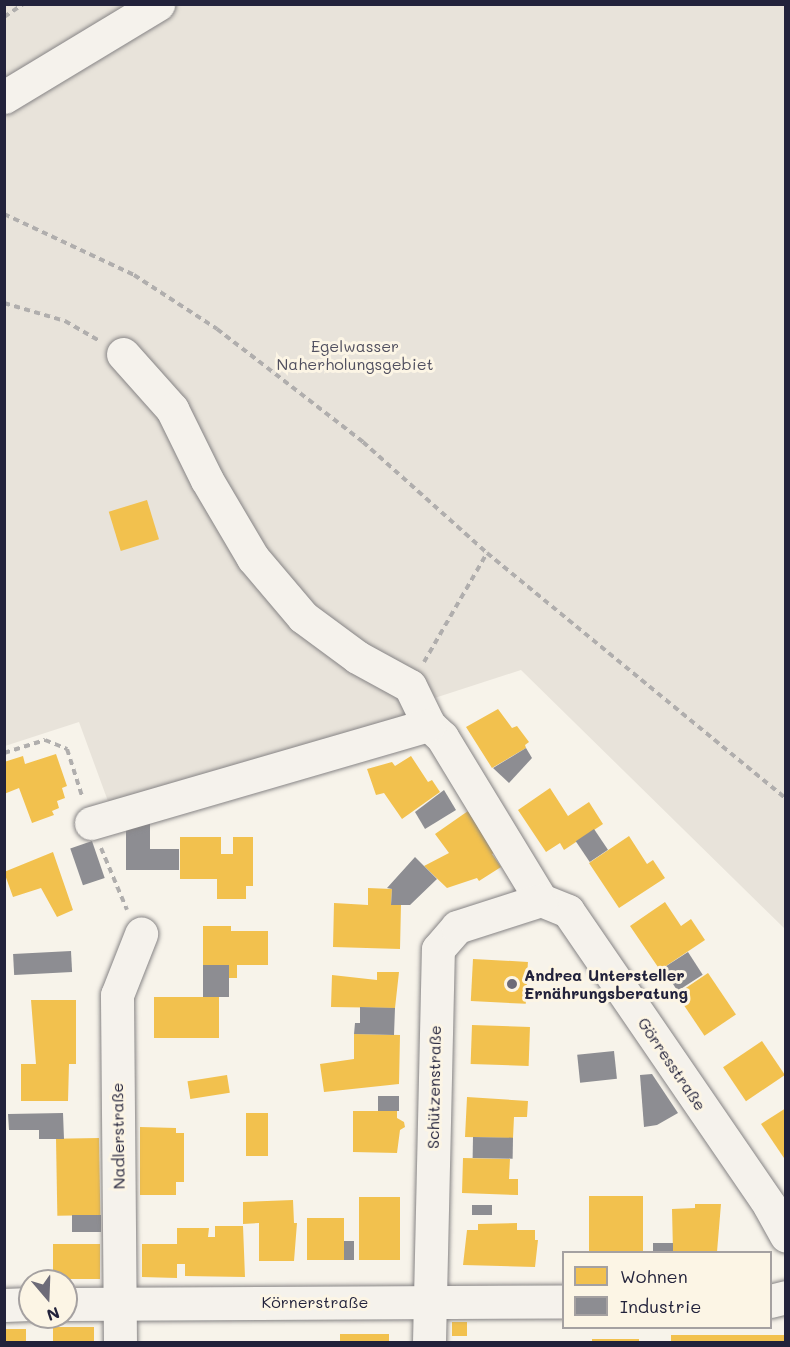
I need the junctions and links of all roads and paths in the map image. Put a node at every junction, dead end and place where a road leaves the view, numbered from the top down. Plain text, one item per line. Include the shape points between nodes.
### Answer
1 (23, 4) edge
2 (158, 4) edge
3 (4, 17) edge
4 (4, 97) edge
5 (4, 214) edge
6 (4, 303) edge
7 (123, 354) joint
8 (487, 553) junction
9 (410, 686) junction
10 (429, 725) junction
11 (4, 753) edge
12 (786, 798) edge
13 (91, 823) junction
14 (541, 900) junction
15 (141, 934) joint
16 (786, 1236) edge
17 (429, 1301) junction
18 (562, 1301) edge
19 (78, 1304) edge
20 (120, 1304) junction
21 (120, 1342) edge
22 (429, 1342) edge

1 - 3 path
2 - 4 street
5 - 8 path via 134,275 217,329 363,442
6 - 7 path via 65,321
7 - 9 street via 172,409 207,480 253,558 303,617 357,657
8 - 9 path
8 - 12 path
9 - 10 street
10 - 13 street
10 - 14 street via 442,737
11 - 13 path via 45,740 67,749
13 - 15 path via 118,894
14 - 16 street, Görresstraße via 568,911 769,1205
14 - 17 street, Schützenstraße via 457,927 438,949
15 - 20 street, Nadlerstraße via 117,995
17 - 18 street, Körnerstraße
17 - 20 street, Körnerstraße
17 - 22 street, Schützenstraße
19 - 20 street, Körnerstraße
20 - 21 street, Nadlerstraße

